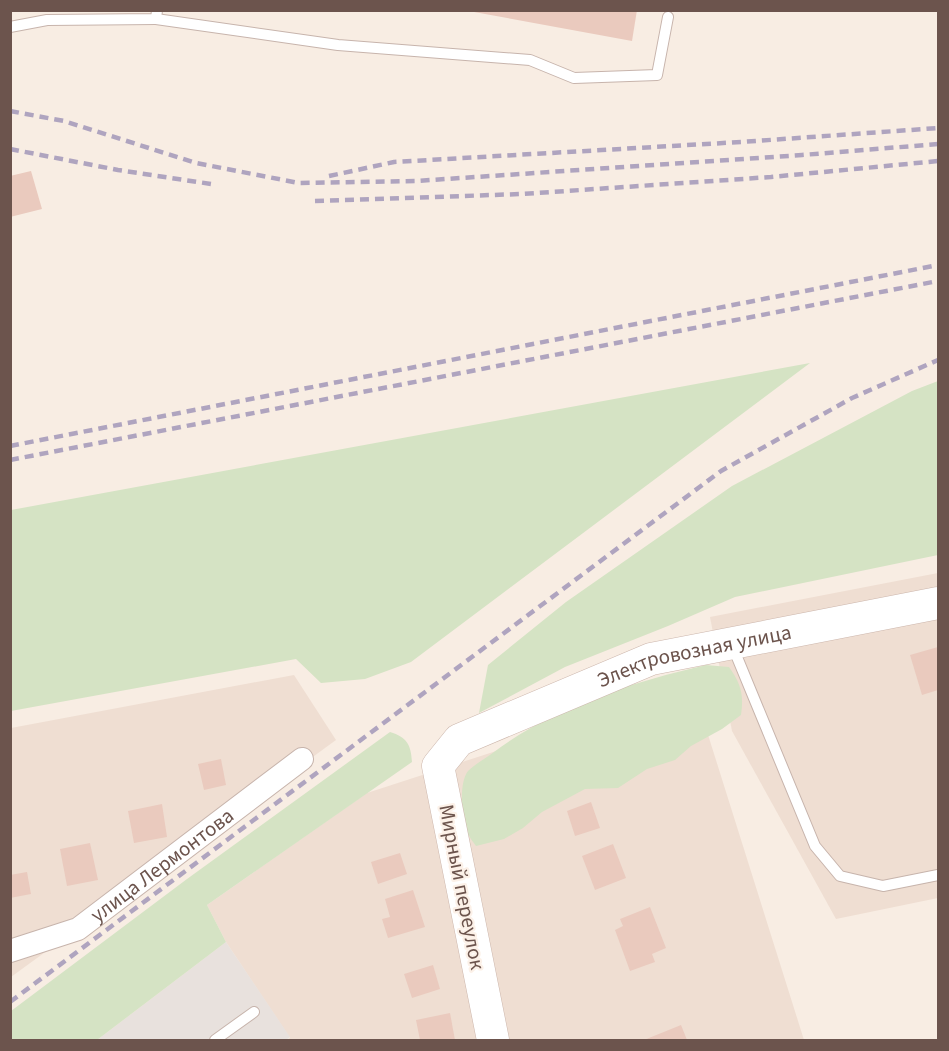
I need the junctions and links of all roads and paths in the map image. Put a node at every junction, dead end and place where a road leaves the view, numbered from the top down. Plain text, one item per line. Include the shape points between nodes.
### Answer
1 (157, 15) edge
2 (668, 17) dead end
3 (10, 27) edge
4 (939, 603) edge
5 (732, 644) junction
6 (459, 740) joint
7 (302, 759) dead end
8 (939, 875) edge
9 (10, 951) edge
10 (254, 1012) dead end
11 (215, 1041) edge
12 (493, 1041) edge

1 - 2 lane via 338,45 530,60 574,78 657,75
1 - 3 lane via 47,20
4 - 5 street, Электровозная улица
5 - 6 street, Электровозная улица via 651,659
5 - 8 lane via 815,846 840,876 883,886
6 - 12 street, Мирный переулок via 438,766
7 - 9 street, улица Лермонтова via 78,929
10 - 11 lane

